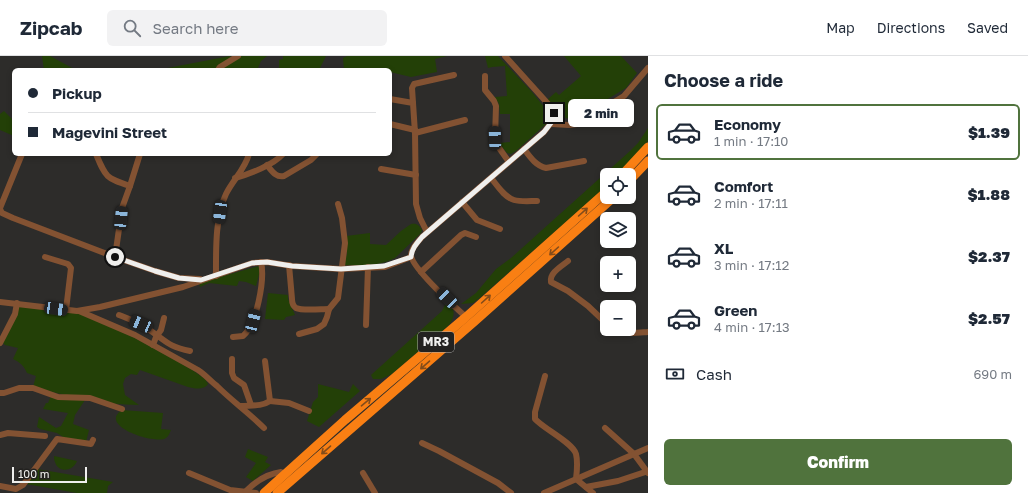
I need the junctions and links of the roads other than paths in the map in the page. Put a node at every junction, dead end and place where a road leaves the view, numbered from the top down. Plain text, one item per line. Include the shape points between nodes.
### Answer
1 (238, 56) edge
2 (505, 56) edge
3 (219, 68) edge
4 (648, 68) edge
5 (454, 75) dead end
6 (485, 76) dead end
7 (392, 99) edge
8 (413, 103) junction
9 (465, 120) dead end
10 (552, 124) junction
11 (392, 125) edge
12 (415, 132) junction
13 (648, 147) edge
14 (524, 149) junction
15 (21, 156) edge
16 (97, 156) edge
17 (139, 156) edge
18 (248, 156) edge
19 (280, 156) edge
20 (315, 156) edge
21 (584, 160) dead end
22 (648, 161) edge
23 (509, 162) junction
24 (267, 164) junction
25 (381, 168) dead end
26 (628, 168) edge
27 (636, 174) edge
28 (416, 175) junction
29 (235, 178) junction
30 (491, 178) junction
31 (130, 186) junction
32 (600, 197) edge
33 (537, 201) dead end
34 (462, 202) junction
35 (338, 204) dead end
36 (606, 204) edge
37 (0, 209) edge
38 (500, 229) dead end
39 (427, 232) junction
40 (476, 237) dead end
41 (46, 257) dead end
42 (115, 257) junction
43 (411, 257) junction
44 (568, 261) dead end
45 (261, 262) junction
46 (289, 265) junction
47 (368, 267) junction
48 (341, 269) junction
49 (421, 272) junction
50 (216, 276) junction
51 (201, 280) junction
52 (0, 302) edge
53 (17, 303) junction
54 (329, 309) junction
55 (66, 310) junction
56 (77, 311) junction
57 (119, 315) dead end
58 (466, 317) junction
59 (600, 317) edge
60 (164, 318) dead end
61 (366, 326) dead end
62 (648, 332) edge
63 (636, 333) edge
64 (299, 334) dead end
65 (157, 336) junction
66 (233, 337) dead end
67 (0, 343) edge
68 (153, 345) junction
69 (190, 351) dead end
70 (232, 359) dead end
71 (265, 361) dead end
72 (545, 376) dead end
73 (0, 393) edge
74 (270, 401) junction
75 (240, 406) junction
76 (251, 406) junction
77 (122, 408) dead end
78 (309, 411) dead end
79 (345, 420) junction
80 (264, 428) dead end
81 (605, 428) dead end
82 (0, 435) edge
83 (45, 436) dead end
84 (93, 440) dead end
85 (422, 443) dead end
86 (648, 448) edge
87 (634, 454) junction
88 (281, 472) junction
89 (648, 472) edge
90 (189, 473) dead end
91 (364, 473) dead end
92 (576, 479) junction
93 (0, 486) edge
94 (586, 487) junction
95 (229, 491) edge
96 (246, 491) junction
97 (256, 493) edge
98 (264, 493) edge
99 (277, 493) edge
100 (375, 493) edge
101 (511, 493) edge
102 (544, 493) edge
103 (593, 493) edge

1 - 3 street
2 - 10 street via 550,106 554,113
4 - 10 street via 624,96 577,124
5 - 8 street via 414,84
6 - 23 street via 485,90 496,106 495,138
7 - 8 street
8 - 12 street
9 - 12 street
10 - 14 street
11 - 12 street
12 - 28 street
13 - 26 highway
14 - 21 street via 536,164 546,168
14 - 23 street
15 - 37 street
16 - 31 street via 109,178
17 - 31 street
18 - 29 street
19 - 24 street
20 - 24 street via 284,176 277,176
22 - 27 highway
23 - 30 street
24 - 29 street
25 - 28 street
28 - 39 street via 416,204
29 - 50 street via 220,212
30 - 33 street via 510,198
30 - 34 street
31 - 42 street via 122,208
58 -> 32 highway, MR3
34 - 38 street via 477,220
34 - 39 street
35 - 48 street via 345,242
36 -> 99 highway, MR3
37 - 42 street via 2,213 13,218
39 - 43 street via 415,245
40 - 49 street via 461,235
41 - 55 street via 68,264 72,268
42 - 51 street via 179,278
43 - 47 street via 384,266
43 - 49 street
44 - 59 street via 552,275 551,282 568,291
45 - 46 street
45 - 50 street
45 - 66 street via 263,275 253,321 243,336
46 - 48 street
46 - 54 street via 292,304 300,309
47 - 48 street
47 - 61 street
48 - 54 street via 338,298
49 - 58 street
50 - 51 street
51 - 56 street
52 - 53 street
53 - 55 street
53 - 67 street via 15,314
54 - 64 street via 324,324
55 - 56 street
56 - 68 street
57 - 65 street via 141,324
79 -> 58 highway, MR3
60 - 65 street
62 - 63 street
65 - 68 street
65 - 69 street via 177,349
68 - 75 street via 206,375
70 - 76 street via 234,378 244,385
71 - 74 street
72 - 92 street via 535,419 574,450
73 - 77 street via 12,392 18,388 33,388 58,397 90,398
74 - 76 street
74 - 78 street
75 - 76 street
75 - 80 street
79 - 88 highway
79 - 98 highway, MR3
81 - 87 street
82 - 83 street via 8,433
84 - 93 street via 91,444 57,439 23,484 16,489
85 - 101 street via 498,483
86 - 87 street
87 - 89 street
87 - 92 street
88 - 96 street via 271,473
88 - 97 highway
89 - 94 street
90 - 95 street
91 - 100 street
92 - 94 street
92 - 102 street
94 - 103 street
95 - 96 street
96 - 97 street

